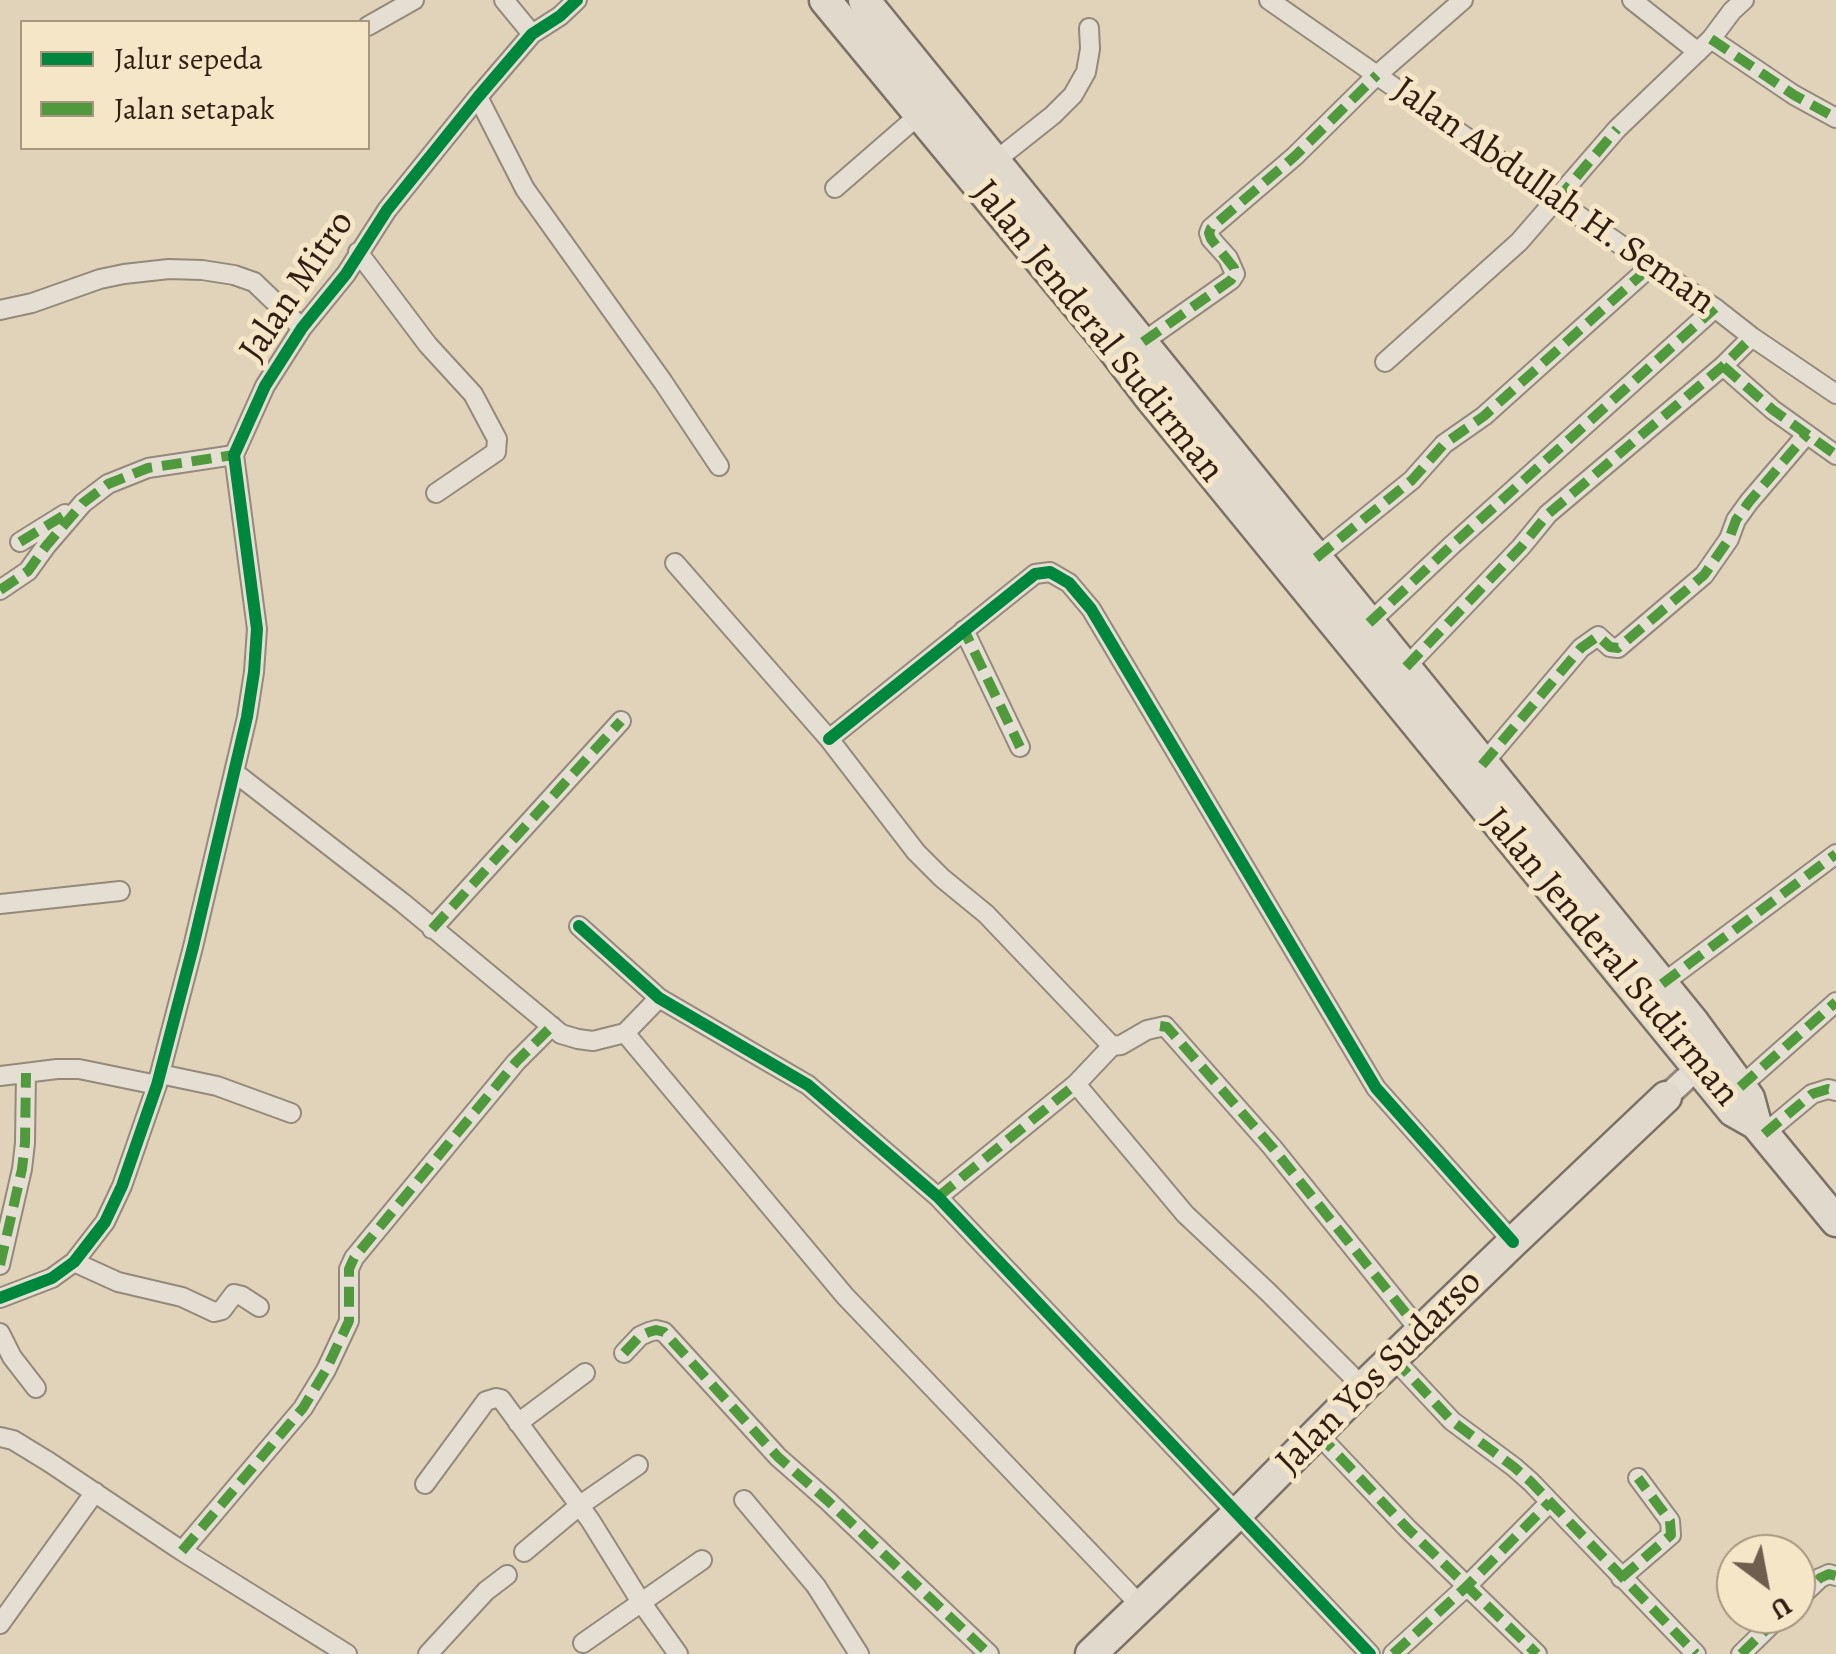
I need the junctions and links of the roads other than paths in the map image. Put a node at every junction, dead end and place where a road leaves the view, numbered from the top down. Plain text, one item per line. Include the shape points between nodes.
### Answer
1 (414, 0) edge
2 (504, 0) edge
3 (577, 0) edge
4 (825, 0) edge
5 (864, 0) edge
6 (1269, 0) edge
7 (1463, 0) edge
8 (1632, 0) edge
9 (1744, 0) edge
10 (370, 25) edge
11 (1089, 28) dead end
12 (532, 34) junction
13 (1704, 46) junction
14 (1377, 75) junction
15 (478, 97) junction
16 (919, 115) junction
17 (1836, 118) edge
18 (995, 161) junction
19 (835, 188) dead end
20 (1557, 200) junction
21 (358, 252) junction
22 (1651, 266) junction
23 (1715, 308) junction
24 (0, 310) edge
25 (302, 328) junction
26 (1752, 336) junction
27 (1143, 342) junction
28 (1386, 362) dead end
29 (1723, 366) junction
30 (1836, 394) edge
31 (1806, 434) junction
32 (1204, 441) junction
33 (234, 455) junction
34 (1836, 455) edge
35 (719, 466) dead end
36 (436, 494) dead end
37 (83, 503) junction
38 (20, 542) dead end
39 (1316, 558) junction
40 (675, 563) dead end
41 (0, 590) edge
42 (1369, 623) junction
43 (964, 630) junction
44 (1406, 667) junction
45 (621, 721) dead end
46 (830, 738) junction
47 (1020, 747) dead end
48 (1482, 765) junction
49 (234, 772) junction
50 (1836, 854) edge
51 (120, 891) dead end
52 (0, 904) edge
53 (579, 926) dead end
54 (432, 929) junction
55 (1662, 984) junction
56 (660, 998) junction
57 (1836, 1002) edge
58 (552, 1026) junction
59 (626, 1032) junction
60 (1112, 1046) junction
61 (1706, 1060) junction
62 (26, 1073) junction
63 (0, 1076) edge
64 (158, 1079) junction
65 (1076, 1084) junction
66 (1740, 1087) junction
67 (1836, 1091) edge
68 (1666, 1097) joint
69 (292, 1113) dead end
70 (1760, 1129) junction
71 (938, 1197) junction
72 (1836, 1221) edge
73 (1513, 1242) junction
74 (74, 1262) junction
75 (0, 1265) edge
76 (0, 1298) edge
77 (260, 1307) dead end
78 (0, 1332) edge
79 (1422, 1332) junction
80 (624, 1352) dead end
81 (1394, 1359) junction
82 (585, 1373) dead end
83 (36, 1388) dead end
84 (1363, 1388) junction
85 (518, 1424) junction
86 (1318, 1434) junction
87 (0, 1437) edge
88 (638, 1464) dead end
89 (1638, 1478) dead end
90 (425, 1484) dead end
91 (95, 1492) junction
92 (744, 1500) dead end
93 (1550, 1502) junction
94 (579, 1506) junction
95 (1238, 1513) junction
96 (182, 1551) junction
97 (524, 1552) dead end
98 (702, 1560) dead end
99 (508, 1575) dead end
100 (1621, 1578) junction
101 (1466, 1587) junction
102 (640, 1602) junction
103 (1142, 1606) junction
104 (0, 1624) edge
105 (1761, 1634) edge
106 (583, 1643) dead end
107 (1109, 1648) edge
108 (347, 1654) edge
109 (428, 1654) edge
110 (678, 1654) edge
111 (859, 1654) edge
112 (989, 1654) edge
113 (1370, 1654) edge
114 (1393, 1654) edge
115 (1537, 1654) edge
116 (1696, 1654) edge
117 (1740, 1654) edge

1 - 10 street
2 - 12 street
3 - 12 street, Jalan Mitro
4 - 16 highway, Jalan Jenderal Sudirman
5 - 18 highway, Jalan Jenderal Sudirman
6 - 14 street, Jalan Abdullah H. Seman
7 - 14 street
8 - 13 street
9 - 13 street
11 - 18 street via 1086,72 1073,95
12 - 15 street, Jalan Mitro
13 - 17 street
13 - 20 street
14 - 20 street, Jalan Abdullah H. Seman
14 - 27 street via 1211,228 1211,239 1234,268 1231,280
15 - 21 street, Jalan Mitro
15 - 35 street via 525,189
16 - 19 street
16 - 32 highway, Jalan Jenderal Sudirman via 1106,340
18 - 27 highway, Jalan Jenderal Sudirman
20 - 22 street, Jalan Abdullah H. Seman
20 - 28 street
21 - 25 street, Jalan Mitro
21 - 36 street via 472,394 497,439 496,452
22 - 23 street, Jalan Abdullah H. Seman
22 - 39 street
23 - 26 street, Jalan Abdullah H. Seman
23 - 42 street
24 - 25 street via 124,274 202,270 254,282
25 - 33 street, Jalan Mitro via 265,386
26 - 29 street
26 - 30 street, Jalan Abdullah H. Seman
27 - 32 highway, Jalan Jenderal Sudirman
29 - 31 street
29 - 44 street via 1548,514
31 - 34 street
31 - 48 street via 1749,502 1704,575 1618,648 1598,636 1581,648
32 - 39 highway, Jalan Jenderal Sudirman
32 - 61 highway, Jalan Jenderal Sudirman
33 - 37 street via 148,468
33 - 49 street via 257,629
37 - 38 street
37 - 41 street via 28,570
39 - 42 highway, Jalan Jenderal Sudirman
40 - 46 street
42 - 44 highway, Jalan Jenderal Sudirman
43 - 46 street
43 - 47 street
43 - 73 street via 1036,574 1050,572 1068,583 1091,609 1376,1088
44 - 48 highway, Jalan Jenderal Sudirman
45 - 54 street
46 - 60 street via 916,852 986,914
48 - 55 highway, Jalan Jenderal Sudirman
49 - 54 street
49 - 64 street
50 - 55 street
51 - 52 street
53 - 56 street
54 - 58 street
55 - 61 highway, Jalan Jenderal Sudirman
56 - 59 street
56 - 71 street via 808,1085
57 - 66 street
58 - 59 street via 593,1041
58 - 96 street via 354,1258 350,1321 326,1370 303,1408
59 - 103 street via 845,1296
60 - 65 street
60 - 79 street via 1168,1027
61 - 66 highway, Jalan Jenderal Sudirman
61 - 68 street, Jalan Yos Sudarso
61 - 70 highway, Jalan Jenderal Sudirman via 1733,1112
62 - 63 street
62 - 64 street via 79,1069
62 - 75 street via 22,1169
64 - 69 street via 216,1086
64 - 74 street via 122,1186
65 - 71 street
65 - 84 street via 1185,1214
66 - 70 highway, Jalan Jenderal Sudirman
67 - 70 street via 1812,1094
68 - 73 highway, Jalan Yos Sudarso
70 - 72 highway
71 - 95 street
73 - 79 highway, Jalan Yos Sudarso
74 - 76 street
74 - 77 street via 214,1312 234,1294
78 - 83 street
79 - 81 highway, Jalan Yos Sudarso
80 - 112 street via 640,1336 664,1332 778,1457
81 - 84 highway, Jalan Yos Sudarso
81 - 93 street via 1452,1421
82 - 85 street
84 - 86 highway, Jalan Yos Sudarso
85 - 90 street via 501,1399 486,1401
85 - 94 street
86 - 95 highway, Jalan Yos Sudarso
86 - 101 street
87 - 91 street
88 - 94 street
89 - 100 street via 1670,1521 1671,1534
91 - 96 street
91 - 104 street
92 - 111 street via 816,1586
93 - 100 street
93 - 101 street
94 - 97 street
94 - 102 street
95 - 103 highway, Jalan Yos Sudarso
95 - 113 street
96 - 108 street
98 - 102 street
99 - 109 street
100 - 116 street
101 - 114 street
101 - 115 street
102 - 106 street
102 - 110 street
103 - 107 highway, Jalan Yos Sudarso
105 - 117 street

